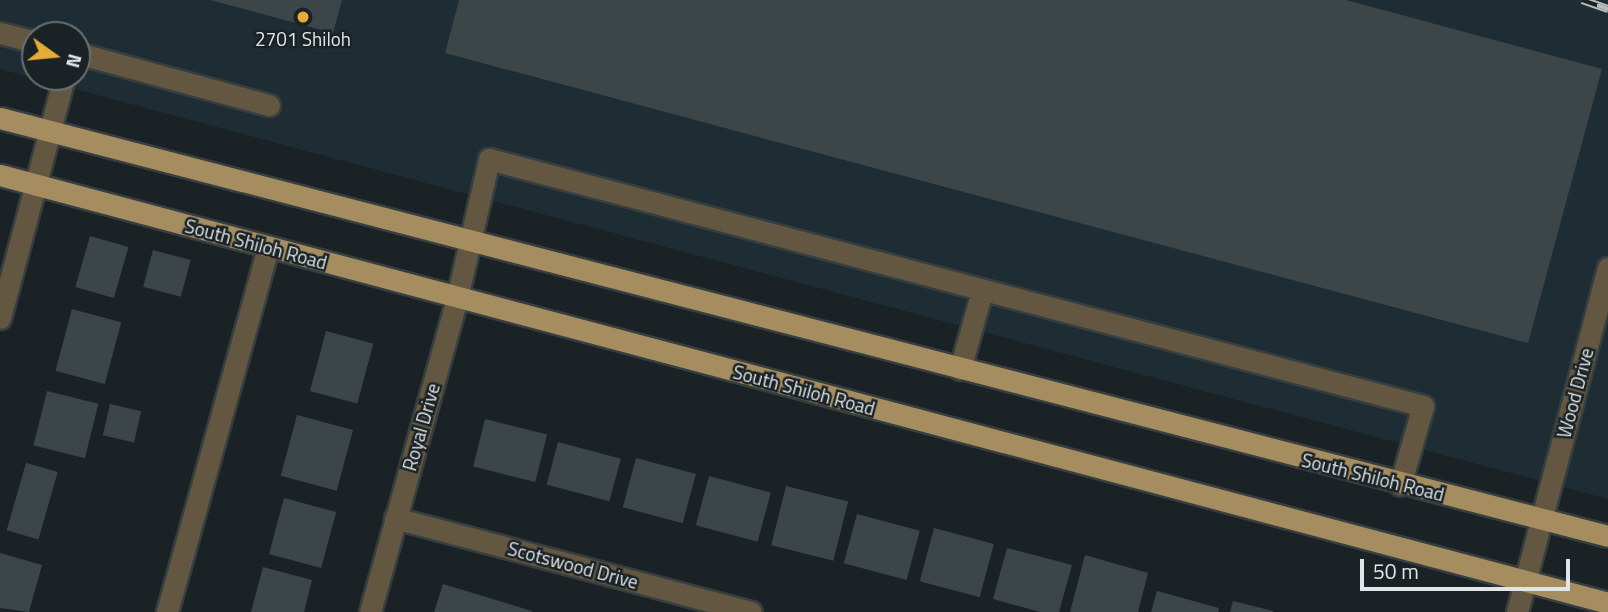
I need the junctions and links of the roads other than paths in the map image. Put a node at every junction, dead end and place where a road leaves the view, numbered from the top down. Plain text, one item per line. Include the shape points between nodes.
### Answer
1 (0, 33) edge
2 (21, 38) edge
3 (91, 57) edge
4 (61, 91) edge
5 (269, 105) dead end
6 (0, 118) edge
7 (51, 132) junction
8 (0, 176) edge
9 (37, 185) junction
10 (470, 243) junction
11 (268, 247) junction
12 (1608, 268) edge
13 (982, 291) junction
14 (457, 298) junction
15 (0, 318) edge
16 (1600, 333) edge
17 (960, 369) junction
18 (1400, 485) junction
19 (1541, 518) junction
20 (395, 519) junction
21 (1608, 536) edge
22 (1525, 582) junction
23 (1608, 603) edge
24 (167, 612) edge
25 (370, 612) edge
26 (751, 612) edge
27 (1517, 612) edge

1 - 2 street
3 - 5 street
4 - 7 street
6 - 7 main road, South Shiloh Road
7 - 9 street
7 - 10 main road, South Shiloh Road
8 - 9 main road, South Shiloh Road
9 - 11 main road, South Shiloh Road
9 - 15 street
10 - 13 street, Royal Drive via 489,159
10 - 14 street, Royal Drive
10 - 17 main road, South Shiloh Road
11 - 14 main road, South Shiloh Road
11 - 24 street
12 - 16 street, Wood Drive
13 - 17 street
13 - 18 street via 1423,406
14 - 20 street, Royal Drive
14 - 22 main road, South Shiloh Road
16 - 19 street, Wood Drive
17 - 18 main road, South Shiloh Road
18 - 19 main road, South Shiloh Road
19 - 21 main road, South Shiloh Road
19 - 22 street, Wood Drive
20 - 25 street, Royal Drive
20 - 26 street, Scotswood Drive
22 - 23 main road, South Shiloh Road
22 - 27 street, Wood Drive

